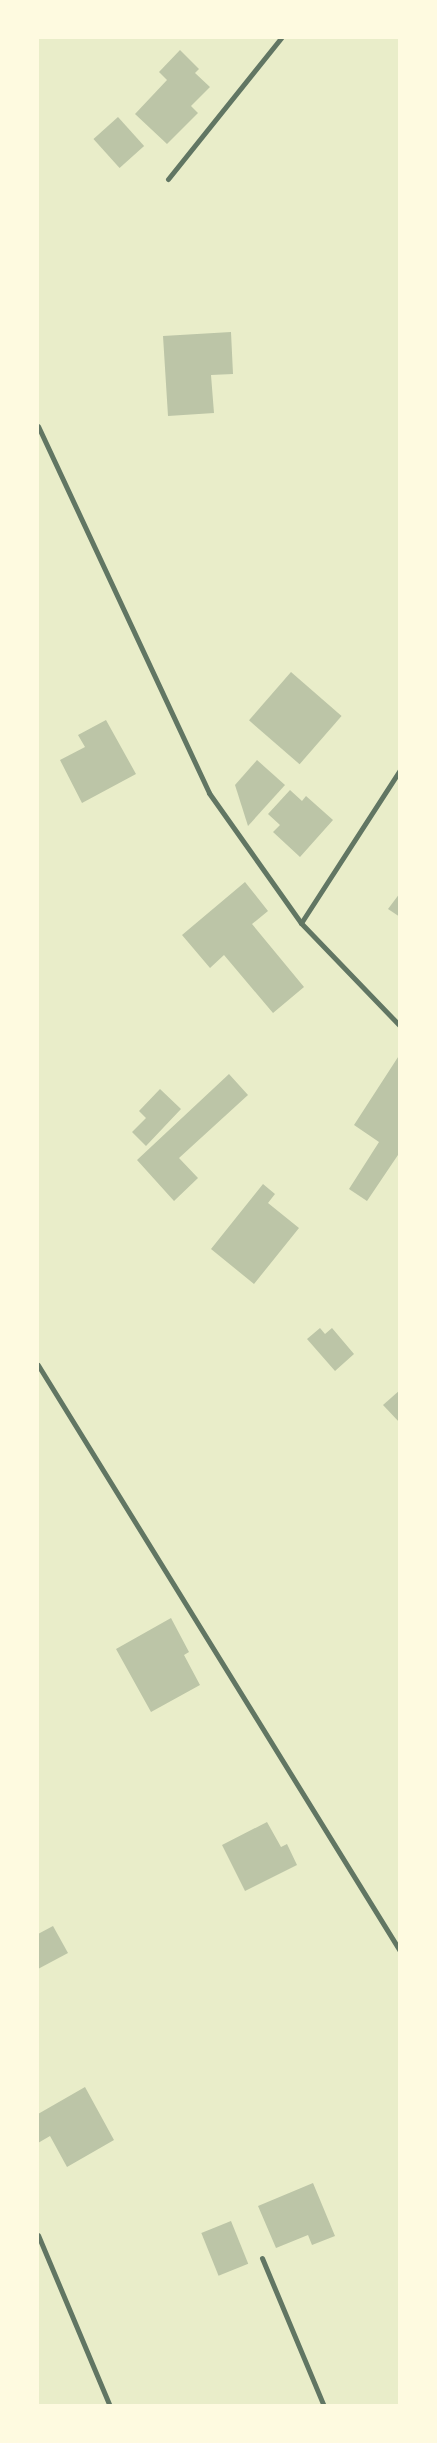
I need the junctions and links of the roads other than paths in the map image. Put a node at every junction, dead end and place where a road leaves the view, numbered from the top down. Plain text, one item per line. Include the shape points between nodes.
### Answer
1 (281, 38) edge
2 (168, 179) dead end
3 (38, 426) edge
4 (400, 770) edge
5 (301, 923) junction
6 (400, 1026) edge
7 (38, 1365) edge
8 (400, 1951) edge
9 (38, 2235) edge
10 (262, 2258) dead end
11 (110, 2406) edge
12 (324, 2406) edge

1 - 2 street
3 - 5 street via 209,793
4 - 5 street
5 - 6 street
7 - 8 street
9 - 11 street
10 - 12 street

